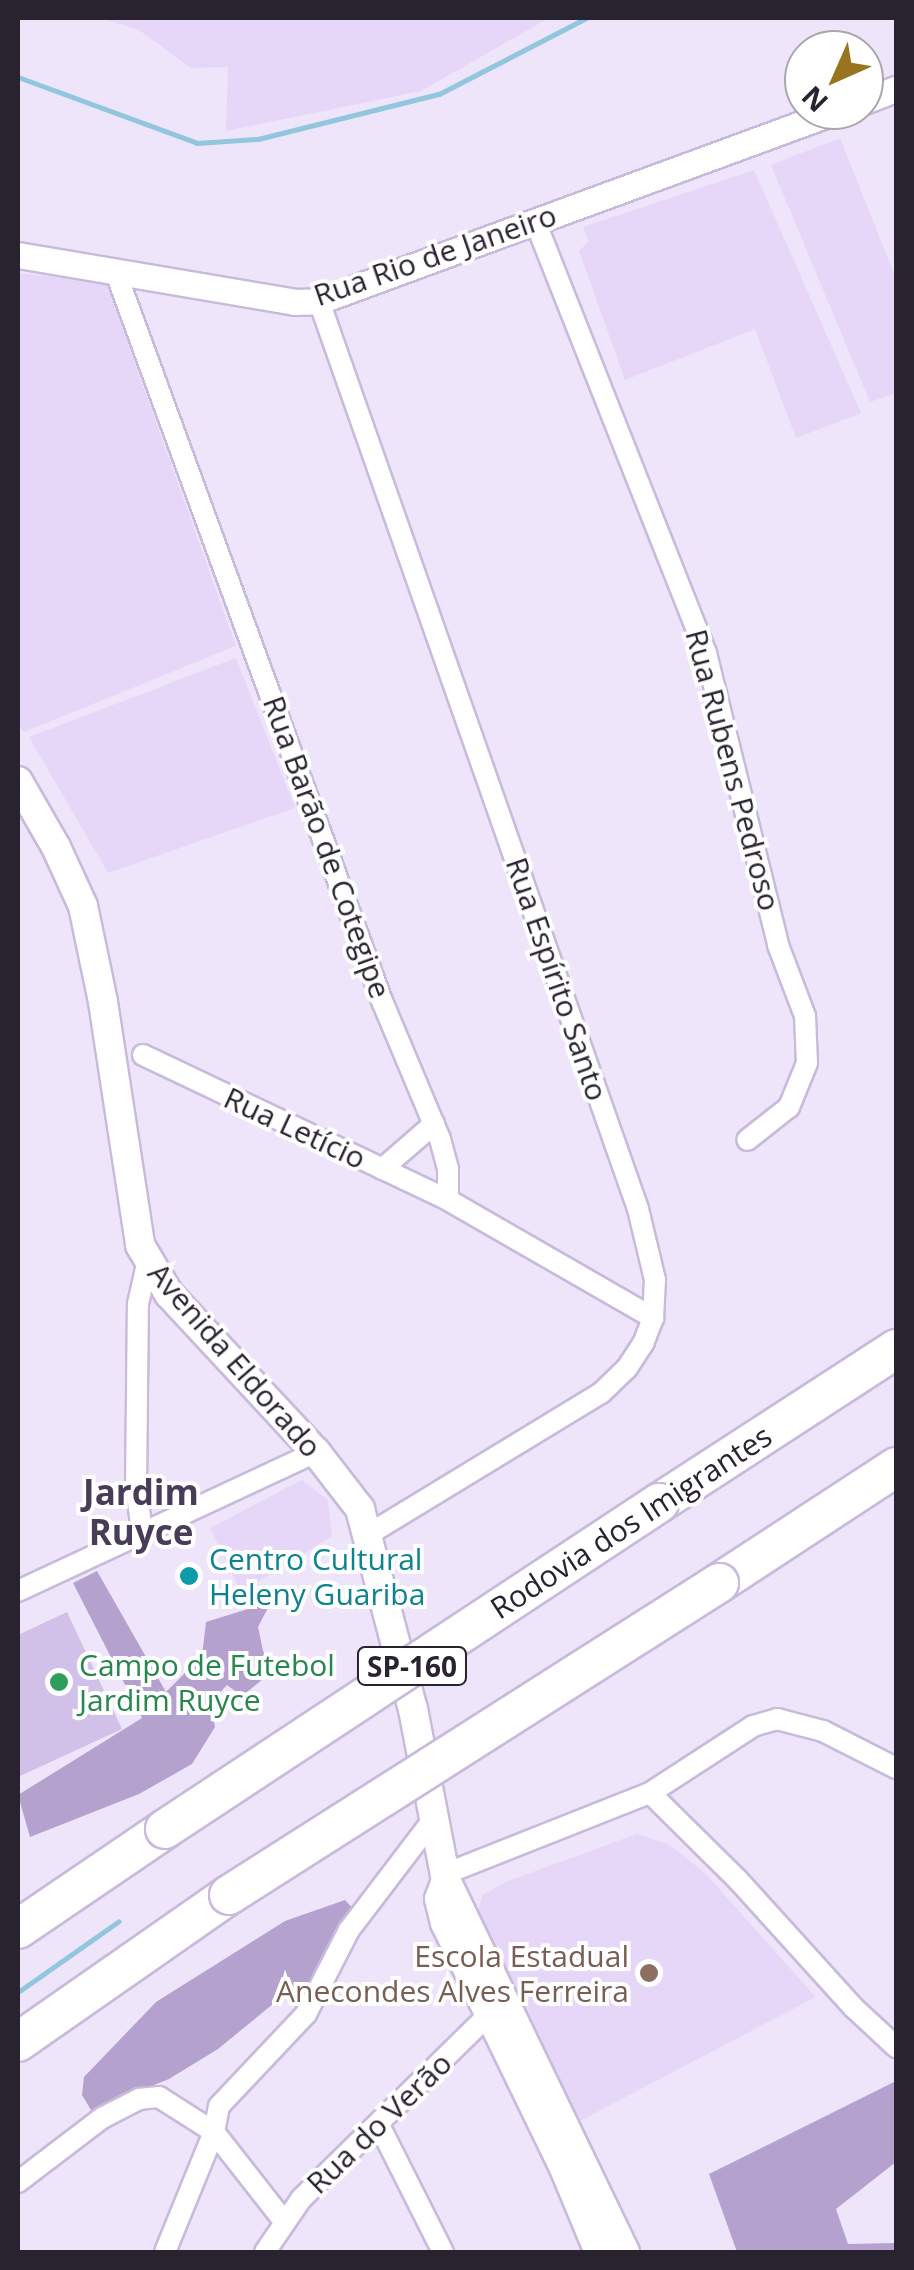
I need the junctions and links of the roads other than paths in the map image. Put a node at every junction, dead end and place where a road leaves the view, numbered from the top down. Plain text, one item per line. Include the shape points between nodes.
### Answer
1 (785, 130) edge
2 (535, 221) junction
3 (18, 255) edge
4 (116, 273) junction
5 (319, 301) junction
6 (18, 781) edge
7 (142, 1055) dead end
8 (434, 1124) junction
9 (747, 1140) dead end
10 (382, 1169) junction
11 (448, 1200) junction
12 (147, 1264) junction
13 (653, 1318) junction
14 (896, 1349) edge
15 (316, 1452) junction
16 (896, 1466) edge
17 (142, 1531) junction
18 (370, 1534) junction
19 (18, 1590) edge
20 (896, 1768) edge
21 (650, 1793) junction
22 (432, 1821) junction
23 (445, 1877) junction
24 (18, 1930) edge
25 (497, 2011) junction
26 (18, 2042) edge
27 (896, 2046) edge
28 (378, 2126) junction
29 (214, 2132) junction
30 (573, 2164) junction
31 (18, 2182) edge
32 (284, 2220) junction
33 (164, 2252) edge
34 (265, 2252) edge
35 (443, 2252) edge
36 (599, 2252) edge
37 (625, 2252) edge

1 - 2 street, Rua Rio de Janeiro
2 - 5 street, Rua Rio de Janeiro
2 - 9 street, Rua Rubens Pedroso via 706,652 778,945 806,1016 807,1063 789,1107
3 - 4 street, Rua Rio de Janeiro
4 - 5 street, Rua Rio de Janeiro
4 - 8 street, Rua Barão de Cotegipe via 356,931
5 - 13 street, Rua Espírito Santo via 638,1209 655,1280
6 - 12 main road, Avenida Eldorado via 83,906
7 - 10 street, Rua Letício
8 - 10 street
8 - 11 street, Rua Barão de Cotegipe via 448,1169
10 - 11 street, Rua Letício
11 - 13 street
12 - 15 main road, Avenida Eldorado
12 - 17 street via 138,1304 136,1488
13 - 18 street, Rua Espírito Santo via 627,1368 601,1393
14 - 24 highway, Rodovia dos Imigrantes / SP-160, bridge
15 - 17 street
15 - 18 main road, Avenida Eldorado via 360,1509
16 - 26 highway, SP-160, bridge via 230,1895
17 - 19 street
18 - 22 main road, Avenida Eldorado via 413,1709
20 - 21 street via 823,1731 777,1719 753,1726
21 - 23 street
21 - 27 street
22 - 23 main road, Avenida Eldorado
22 - 29 street via 350,1930 306,2014 219,2106
23 - 25 main road, Avenida Eldorado
25 - 28 street, Rua do Verão
25 - 30 main road, Avenida Eldorado
28 - 32 street, Rua do Verão
28 - 35 street
29 - 31 street via 160,2097 139,2099 83,2130
29 - 32 street
29 - 33 street
30 - 36 main road, Avenida Eldorado
30 - 37 main road, Avenida Eldorado
32 - 34 street, Rua do Verão

